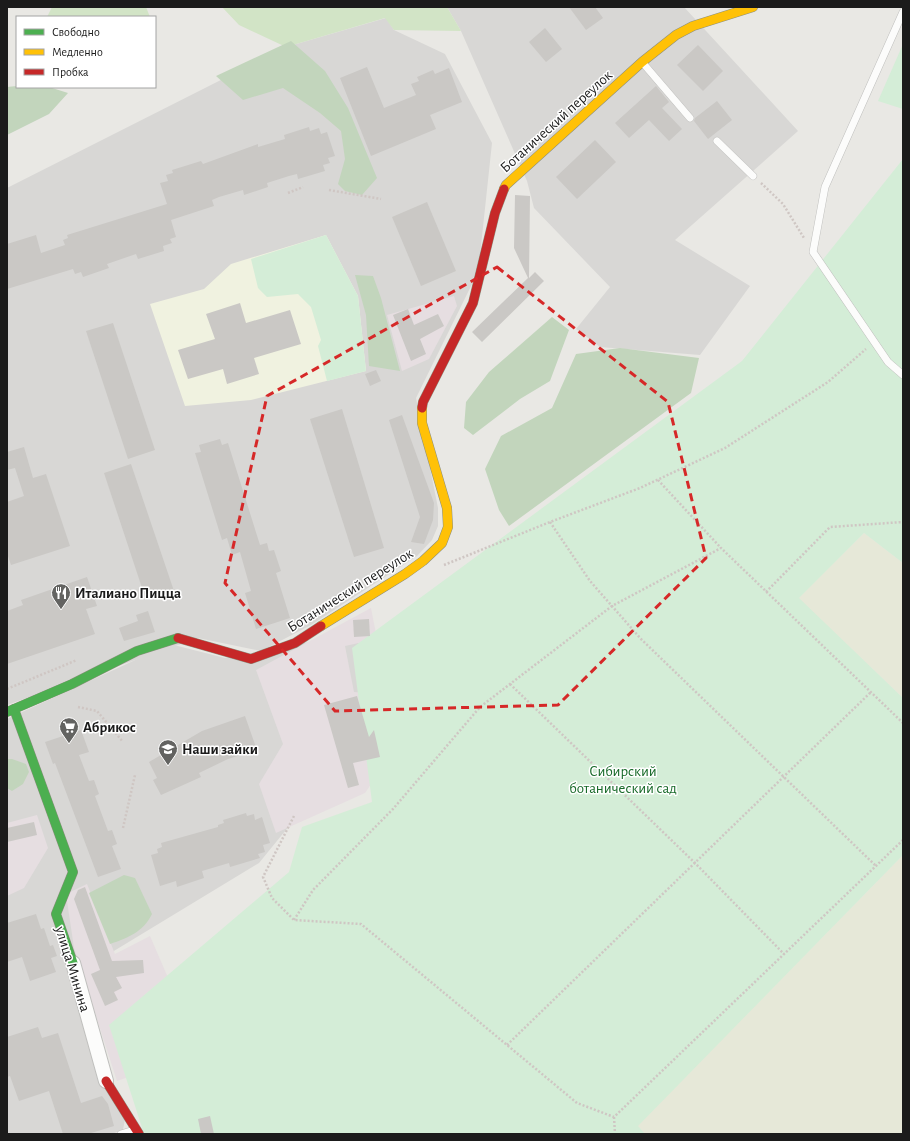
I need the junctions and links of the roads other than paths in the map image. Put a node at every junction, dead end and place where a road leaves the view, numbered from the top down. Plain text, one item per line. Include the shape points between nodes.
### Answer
1 (753, 7) edge
2 (903, 12) edge
3 (642, 62) junction
4 (690, 118) dead end
5 (717, 141) dead end
6 (753, 176) road end
7 (903, 375) edge
8 (10, 711) edge
9 (73, 963) joint
10 (106, 1081) joint
11 (138, 1131) edge
12 (121, 1134) edge

1 - 3 street, Ботанический переулок via 693,26 676,35
2 - 7 lane via 824,187 813,252 874,343 888,362
3 - 4 lane
3 - 8 street, Ботанический переулок via 515,176 500,197 479,287 423,402 421,412 447,508 448,527 442,544 406,574 295,643 263,656 251,659 179,638 168,640 124,657
5 - 6 lane
8 - 9 street, улица Минина via 73,872 56,914
9 - 10 street, улица Минина
10 - 11 street, улица Минина
11 - 12 lane

